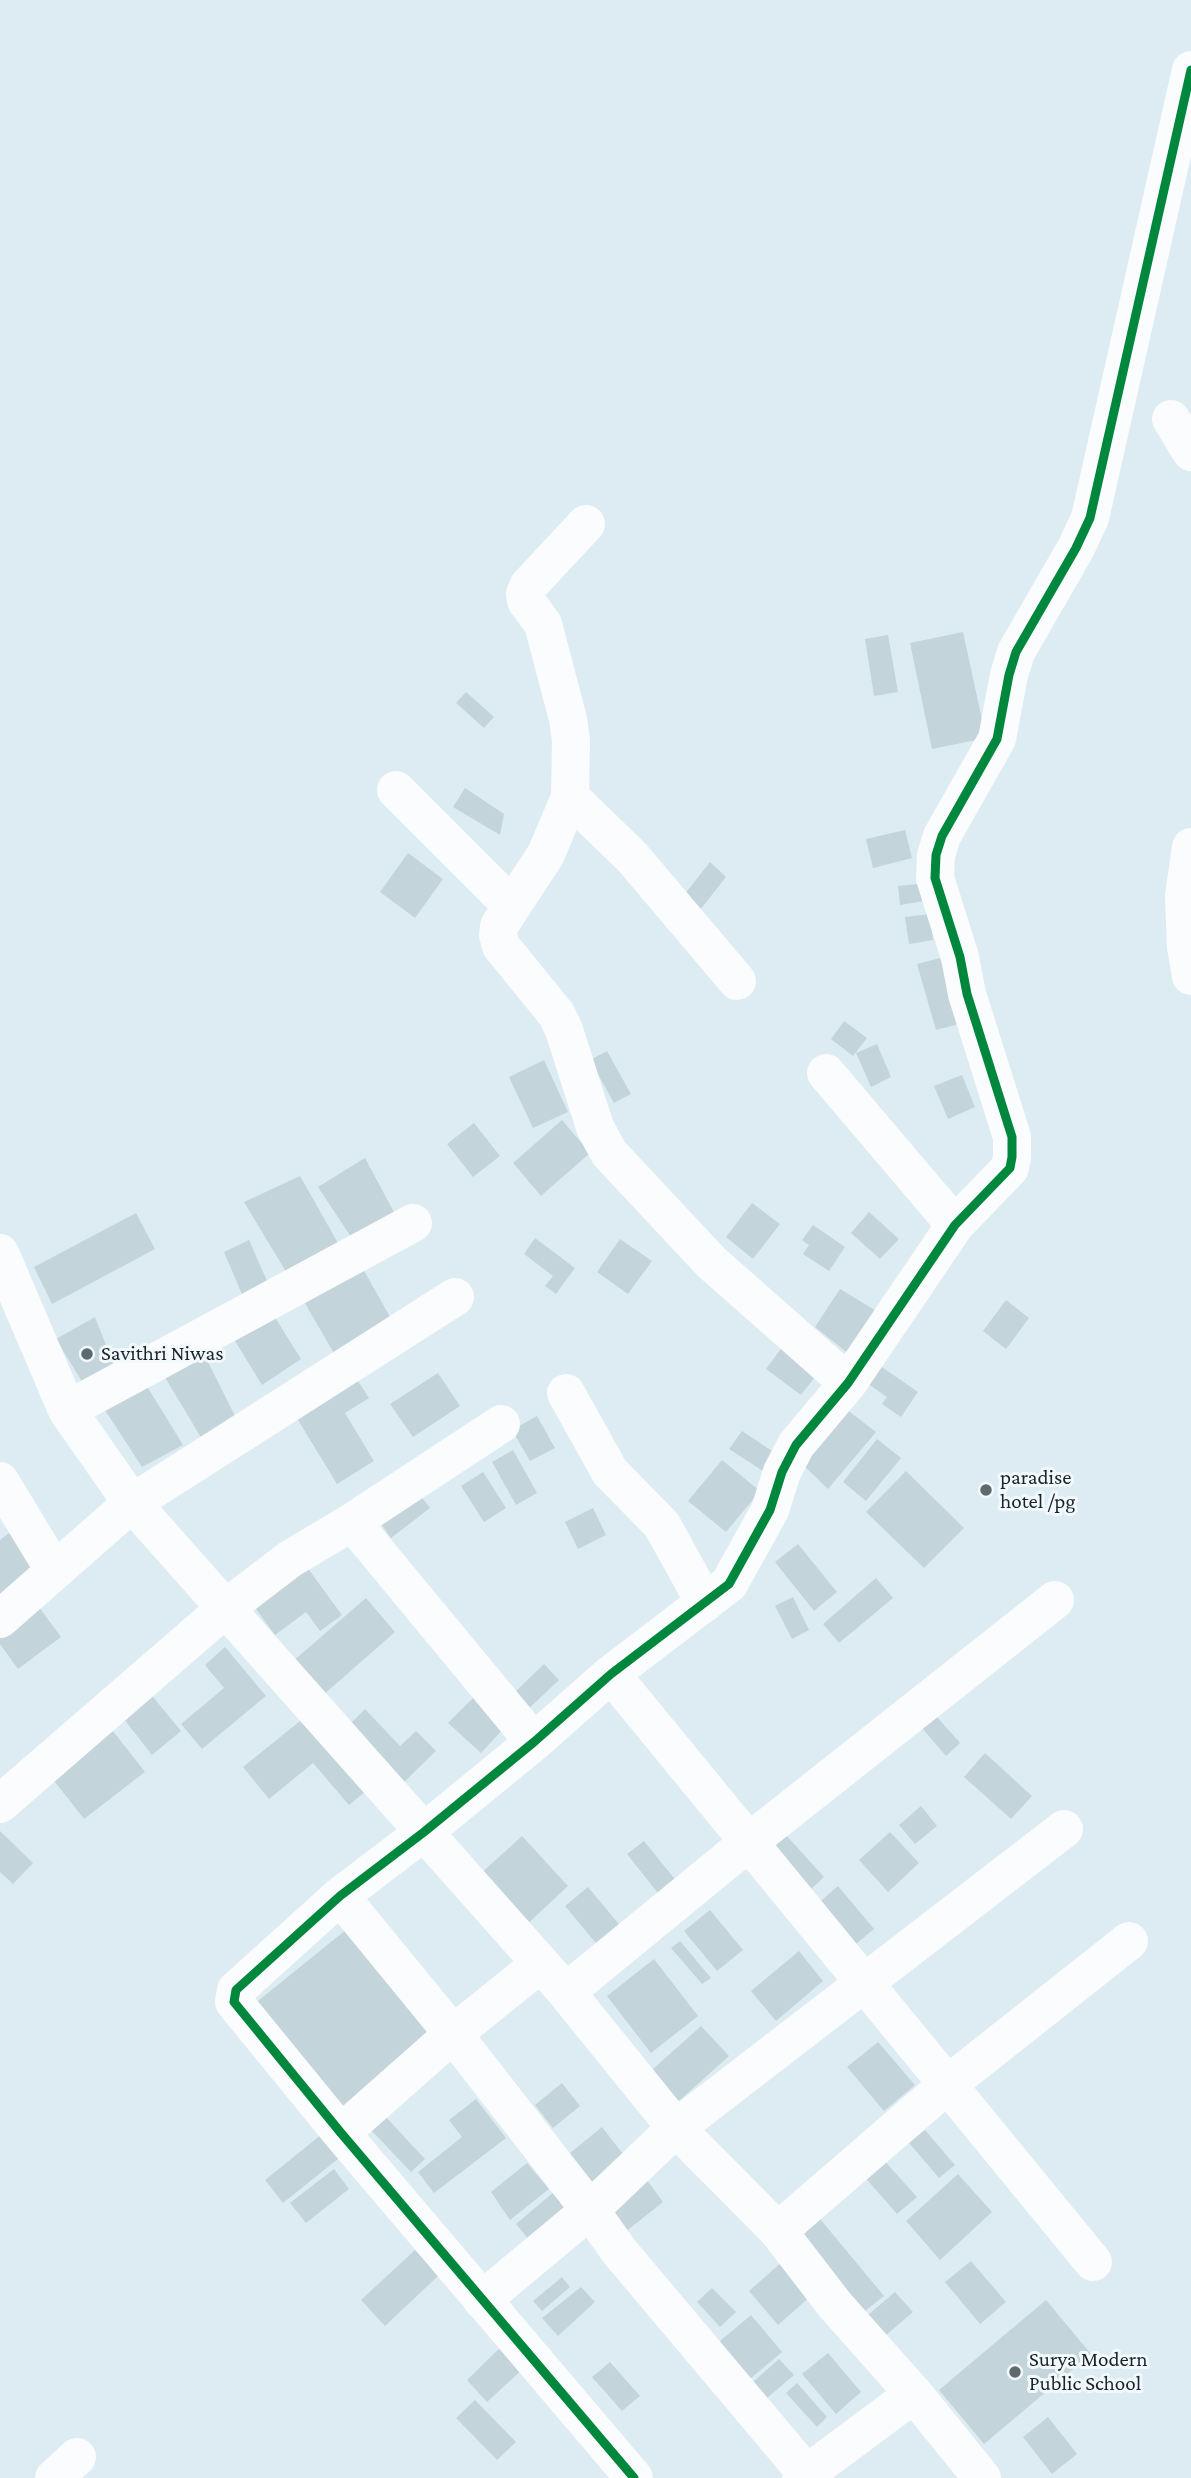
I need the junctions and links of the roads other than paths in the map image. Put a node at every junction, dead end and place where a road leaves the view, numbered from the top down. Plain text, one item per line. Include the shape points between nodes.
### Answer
1 (1191, 70) edge
2 (1171, 419) dead end
3 (1191, 452) edge
4 (586, 524) dead end
5 (396, 790) dead end
6 (570, 797) junction
7 (1191, 847) edge
8 (512, 906) junction
9 (1191, 976) edge
10 (737, 981) dead end
11 (826, 1073) dead end
12 (413, 1223) dead end
13 (955, 1225) junction
14 (0, 1253) edge
15 (456, 1297) dead end
16 (848, 1383) junction
17 (566, 1393) dead end
18 (67, 1410) junction
19 (501, 1424) dead end
20 (0, 1481) edge
21 (131, 1503) junction
22 (352, 1522) junction
23 (54, 1570) junction
24 (1055, 1600) dead end
25 (705, 1603) junction
26 (226, 1608) junction
27 (0, 1619) edge
28 (611, 1674) junction
29 (534, 1742) junction
30 (0, 1804) edge
31 (1064, 1829) dead end
32 (424, 1832) junction
33 (749, 1842) junction
34 (340, 1896) junction
35 (1129, 1941) dead end
36 (540, 1964) junction
37 (864, 1983) junction
38 (566, 1993) junction
39 (453, 2034) junction
40 (947, 2085) junction
41 (676, 2129) junction
42 (341, 2133) junction
43 (590, 2210) junction
44 (778, 2231) junction
45 (1093, 2262) dead end
46 (482, 2300) junction
47 (914, 2394) junction
48 (804, 2475) edge
49 (634, 2478) edge
50 (982, 2478) edge

1 - 13 street via 1090,518 1016,652 997,739 942,836 936,855 935,878 1012,1137 1010,1168
2 - 3 street
4 - 6 street via 525,594 543,624 568,719
5 - 8 street
6 - 8 street via 546,854
6 - 10 street via 632,857
7 - 9 street via 1184,896
8 - 16 street via 499,926 501,946 564,1030 595,1127 609,1153 711,1262
11 - 13 street
12 - 18 street
13 - 16 street
14 - 18 street
15 - 21 street
16 - 25 street via 796,1445 770,1510 737,1572
17 - 25 street via 610,1472 662,1525
18 - 21 street
19 - 22 street
20 - 23 street
21 - 23 street
21 - 26 street
22 - 26 street via 290,1559
22 - 29 street
23 - 27 street
24 - 33 street
25 - 28 street
26 - 30 street
26 - 32 street
28 - 29 street
28 - 33 street
29 - 32 street
31 - 37 street
32 - 34 street
32 - 36 street
33 - 37 street
33 - 38 street
34 - 39 street
34 - 42 street via 236,1990 234,2002
35 - 40 street
36 - 38 street
36 - 39 street
37 - 40 street
37 - 41 street
38 - 41 street
39 - 42 street
39 - 43 street
40 - 44 street
40 - 45 street
41 - 43 street
41 - 44 street
42 - 46 street
43 - 46 street
43 - 48 street
44 - 47 street via 835,2305
46 - 49 street
47 - 48 street
47 - 50 street

